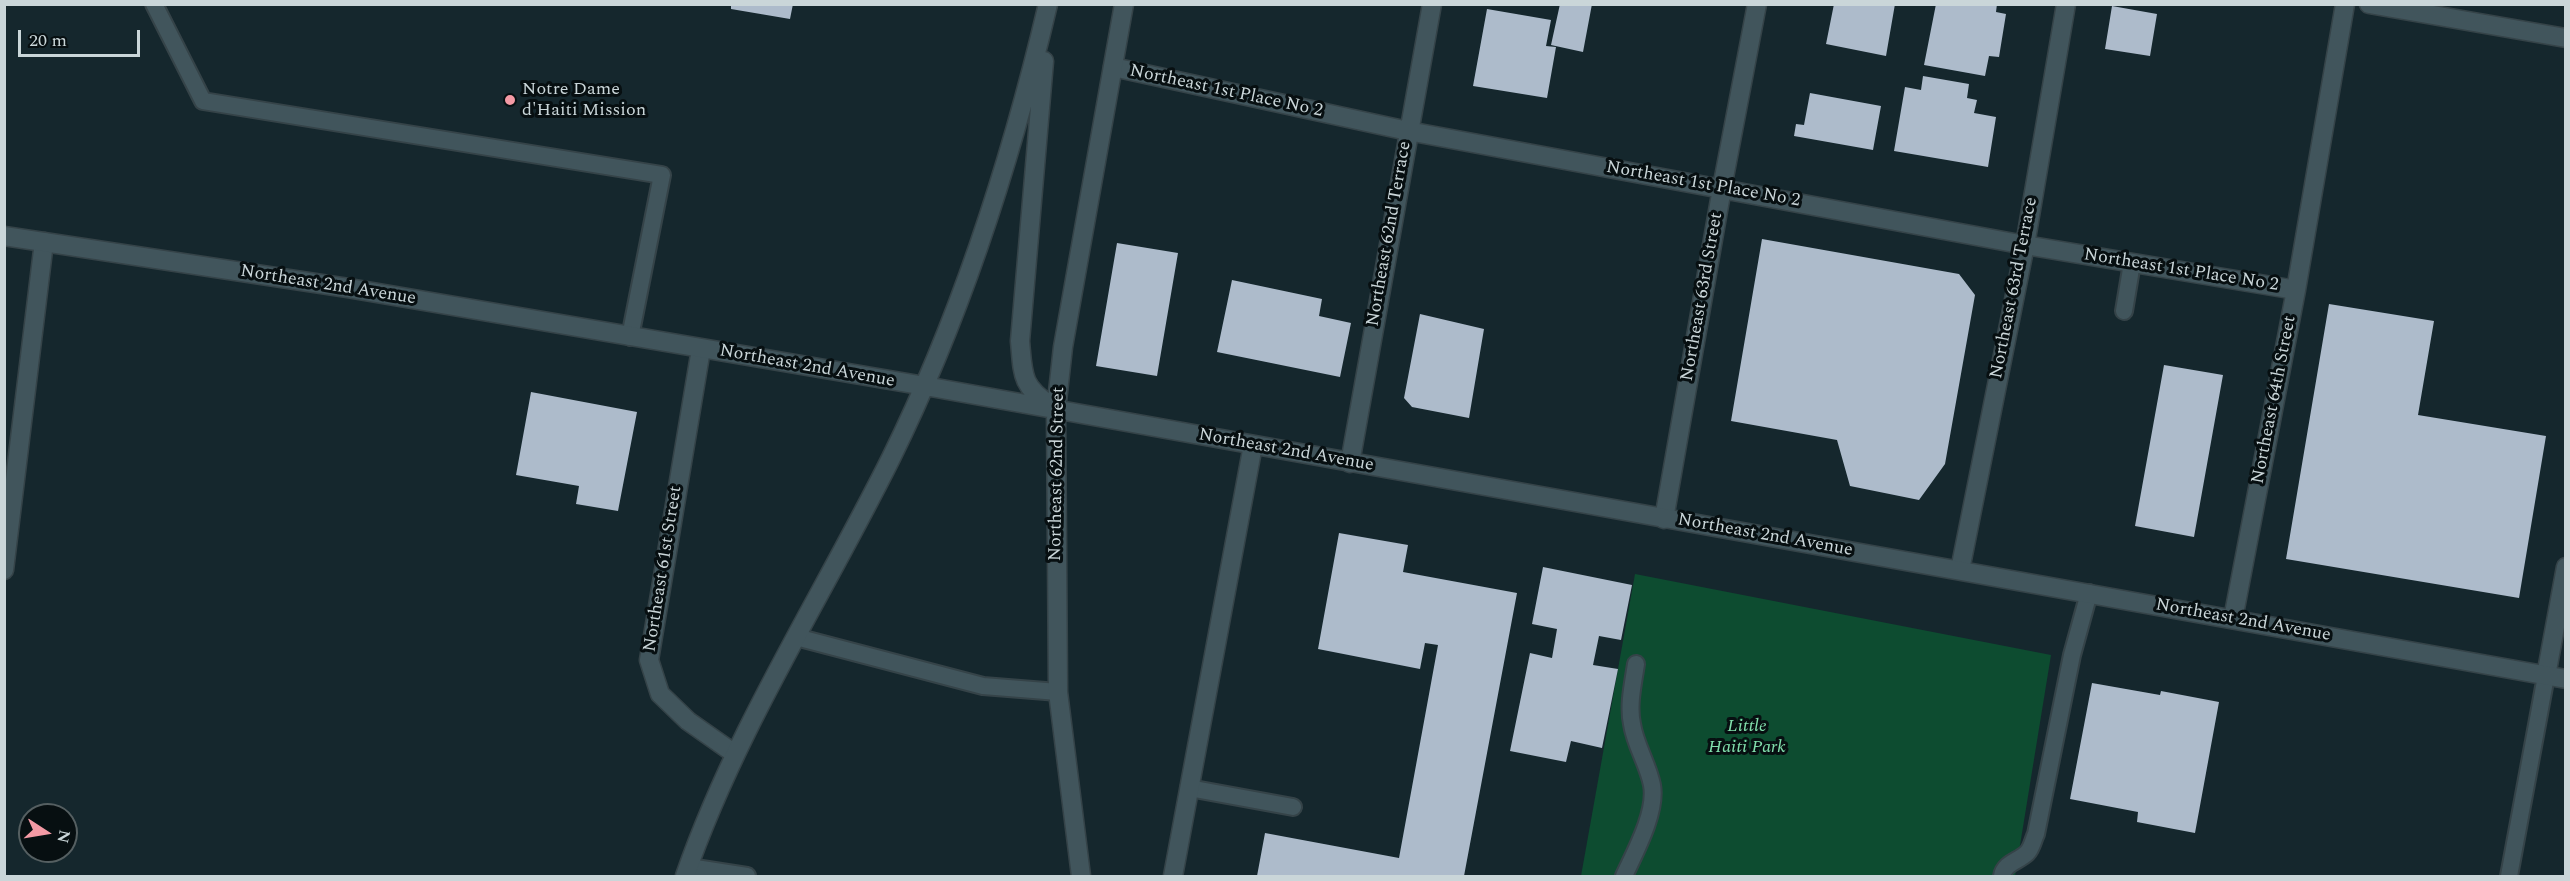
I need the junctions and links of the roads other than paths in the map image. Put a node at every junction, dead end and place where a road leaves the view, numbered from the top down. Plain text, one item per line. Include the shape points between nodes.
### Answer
1 (154, 4) edge
2 (1048, 4) edge
3 (1124, 4) edge
4 (1432, 4) edge
5 (1757, 4) edge
6 (2066, 4) edge
7 (2345, 4) edge
8 (2369, 4) edge
9 (2565, 38) edge
10 (1113, 68) junction
11 (1408, 131) junction
12 (1722, 188) junction
13 (4, 236) edge
14 (44, 242) junction
15 (2025, 245) junction
16 (2132, 263) junction
17 (2296, 290) junction
18 (2124, 311) dead end
19 (630, 337) junction
20 (701, 349) junction
21 (925, 386) junction
22 (1056, 410) junction
23 (1253, 446) junction
24 (1350, 463) junction
25 (1664, 519) junction
26 (2565, 567) edge
27 (4, 570) edge
28 (1960, 570) junction
29 (2089, 593) junction
30 (2234, 619) junction
31 (796, 637) junction
32 (1636, 664) dead end
33 (2546, 676) junction
34 (2565, 679) edge
35 (1058, 692) junction
36 (735, 754) junction
37 (1190, 788) junction
38 (1293, 807) dead end
39 (687, 872) edge
40 (747, 876) edge
41 (1081, 876) edge
42 (1173, 876) edge
43 (1624, 876) edge
44 (2002, 876) edge
45 (2509, 876) edge

1 - 19 lane via 203,101 663,175
2 - 21 main road via 1027,94 988,224
2 - 22 main road via 1020,341 1022,370 1032,393
3 - 10 main road, Northeast 62nd Street
4 - 11 main road, Northeast 62nd Terrace
5 - 12 main road, Northeast 63rd Street
6 - 15 main road, Northeast 63rd Terrace
7 - 17 main road, Northeast 64th Street
8 - 9 main road
10 - 11 main road, Northeast 1st Place No 2
10 - 22 main road, Northeast 62nd Street
11 - 12 main road, Northeast 1st Place No 2
11 - 24 main road, Northeast 62nd Terrace
12 - 15 main road, Northeast 1st Place No 2
12 - 25 main road, Northeast 63rd Street
13 - 14 main road, Northeast 2nd Avenue
14 - 19 main road, Northeast 2nd Avenue via 348,288
14 - 27 main road
15 - 16 main road, Northeast 1st Place No 2
15 - 28 main road, Northeast 63rd Terrace
16 - 17 main road, Northeast 1st Place No 2
16 - 18 lane
17 - 30 main road, Northeast 64th Street
19 - 20 main road, Northeast 2nd Avenue
20 - 21 main road, Northeast 2nd Avenue
20 - 36 main road, Northeast 61st Street via 649,660 660,694 688,721
21 - 22 main road, Northeast 2nd Avenue
21 - 31 main road
22 - 23 main road, Northeast 2nd Avenue
22 - 35 main road, Northeast 62nd Street
23 - 24 main road, Northeast 2nd Avenue
23 - 37 main road
24 - 25 main road, Northeast 2nd Avenue
25 - 28 main road, Northeast 2nd Avenue
26 - 33 main road
28 - 29 main road, Northeast 2nd Avenue
29 - 30 main road, Northeast 2nd Avenue
29 - 44 lane via 2072,656 2036,834 2029,851 2002,871
30 - 33 main road, Northeast 2nd Avenue
31 - 35 lane via 983,686
31 - 36 main road
32 - 43 lane via 1632,724 1652,786 1651,807
33 - 34 main road, Northeast 2nd Avenue
33 - 45 lane
35 - 41 main road, Northeast 62nd Street
36 - 39 main road
37 - 38 lane
37 - 42 main road
39 - 40 lane

